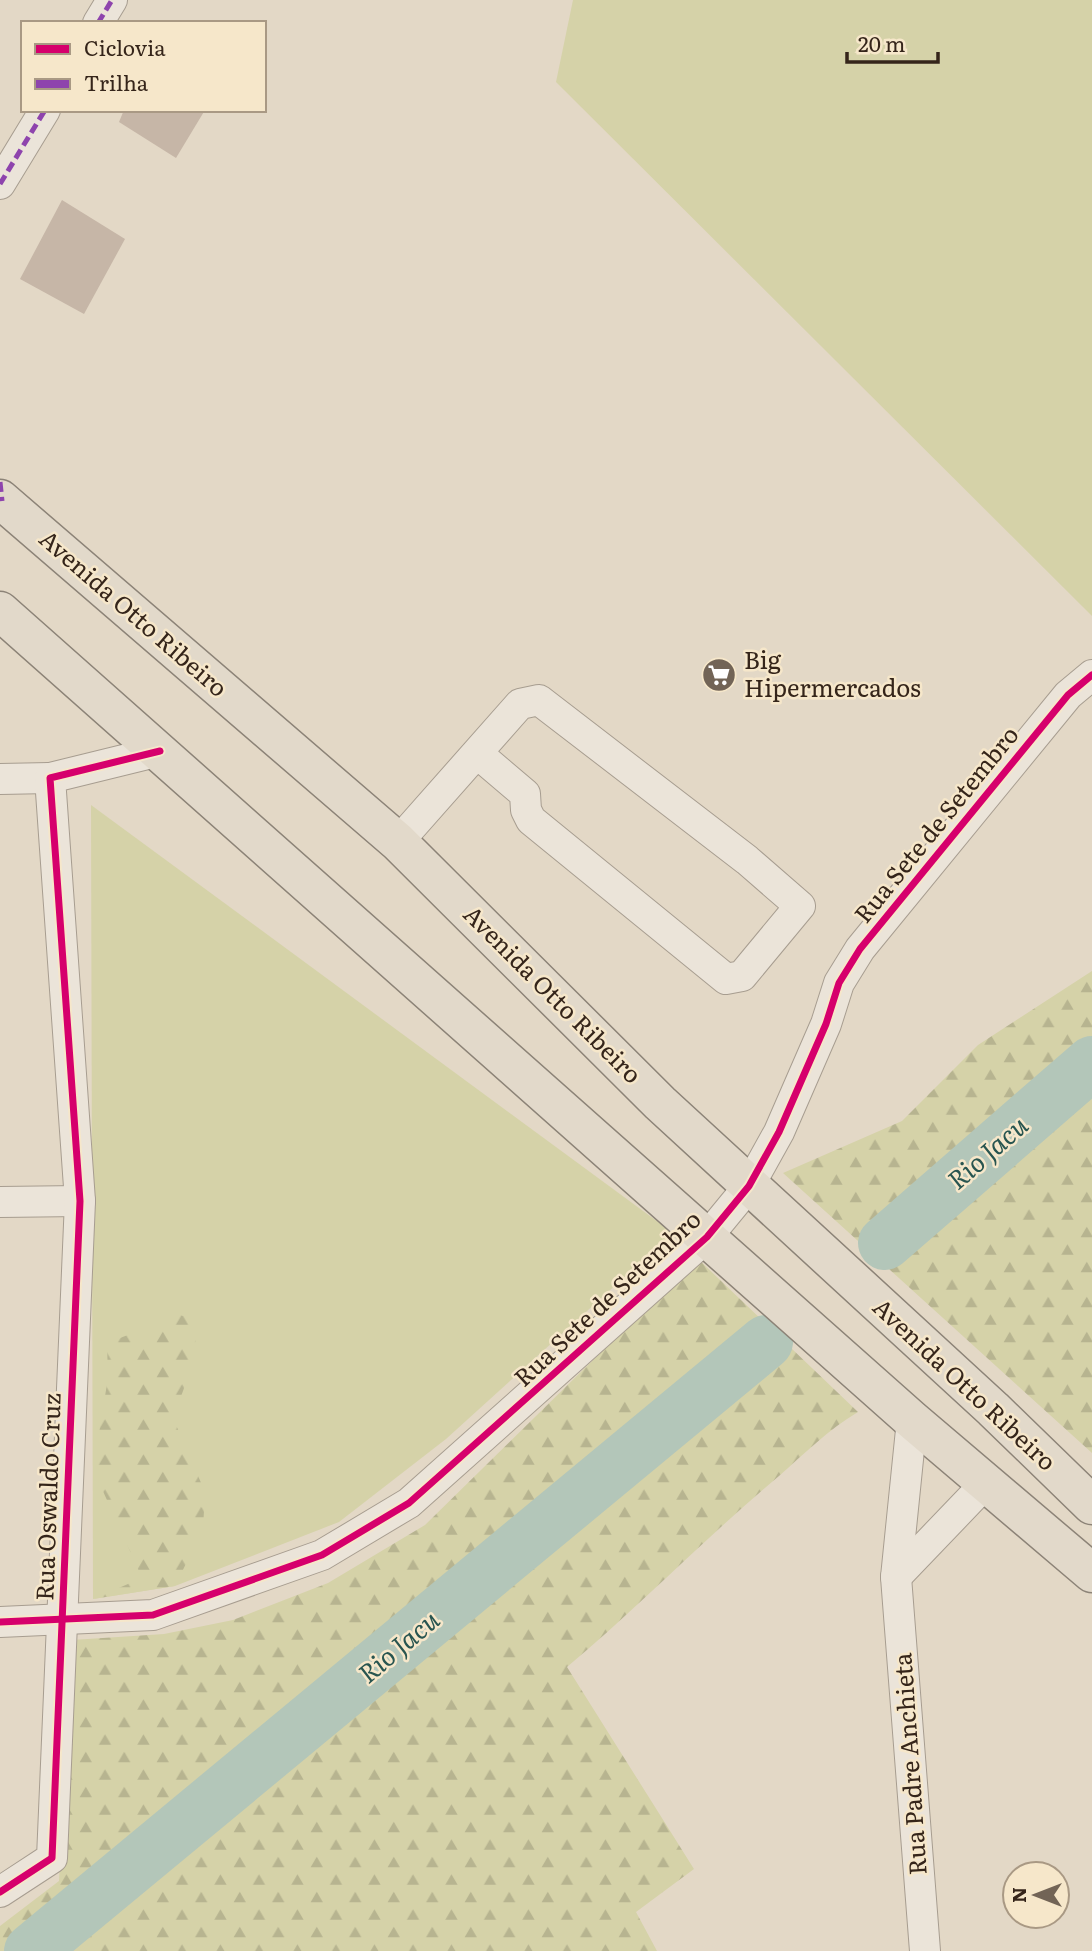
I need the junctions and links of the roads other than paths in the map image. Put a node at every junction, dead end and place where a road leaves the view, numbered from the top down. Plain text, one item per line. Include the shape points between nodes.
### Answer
1 (112, 0) edge
2 (99, 21) edge
3 (44, 112) edge
4 (0, 184) edge
5 (1, 494) edge
6 (0, 611) edge
7 (1092, 676) edge
8 (160, 751) junction
9 (478, 754) junction
10 (50, 778) junction
11 (0, 779) edge
12 (398, 842) junction
13 (749, 1186) junction
14 (80, 1201) junction
15 (0, 1202) edge
16 (707, 1237) junction
17 (912, 1420) junction
18 (986, 1483) junction
19 (1092, 1505) edge
20 (1092, 1573) edge
21 (896, 1577) junction
22 (63, 1621) junction
23 (0, 1622) edge
24 (0, 1892) edge
25 (925, 1951) edge

1 - 2 street
3 - 4 street
5 - 12 main road, Avenida Otto Ribeiro
6 - 8 main road
7 - 13 street, Rua Sete de Setembro via 1068,695 860,949 839,983 779,1132
8 - 10 street
8 - 16 main road
9 - 9 street via 520,704 539,700 800,906 742,976 726,979 531,820 525,794
9 - 12 street
10 - 11 street
10 - 14 street, Rua Oswaldo Cruz
12 - 13 main road, Avenida Otto Ribeiro
13 - 16 street, Rua Sete de Setembro
13 - 19 main road, Avenida Otto Ribeiro
14 - 15 street
14 - 22 street, Rua Oswaldo Cruz
16 - 17 main road
16 - 22 street, Rua Sete de Setembro via 409,1503 322,1555 153,1615
17 - 18 main road
17 - 21 street, Rua Padre Anchieta
18 - 20 main road
18 - 21 street
21 - 25 street, Rua Padre Anchieta
22 - 23 street, Rua Sete de Setembro
22 - 24 street, Rua Oswaldo Cruz via 52,1858

